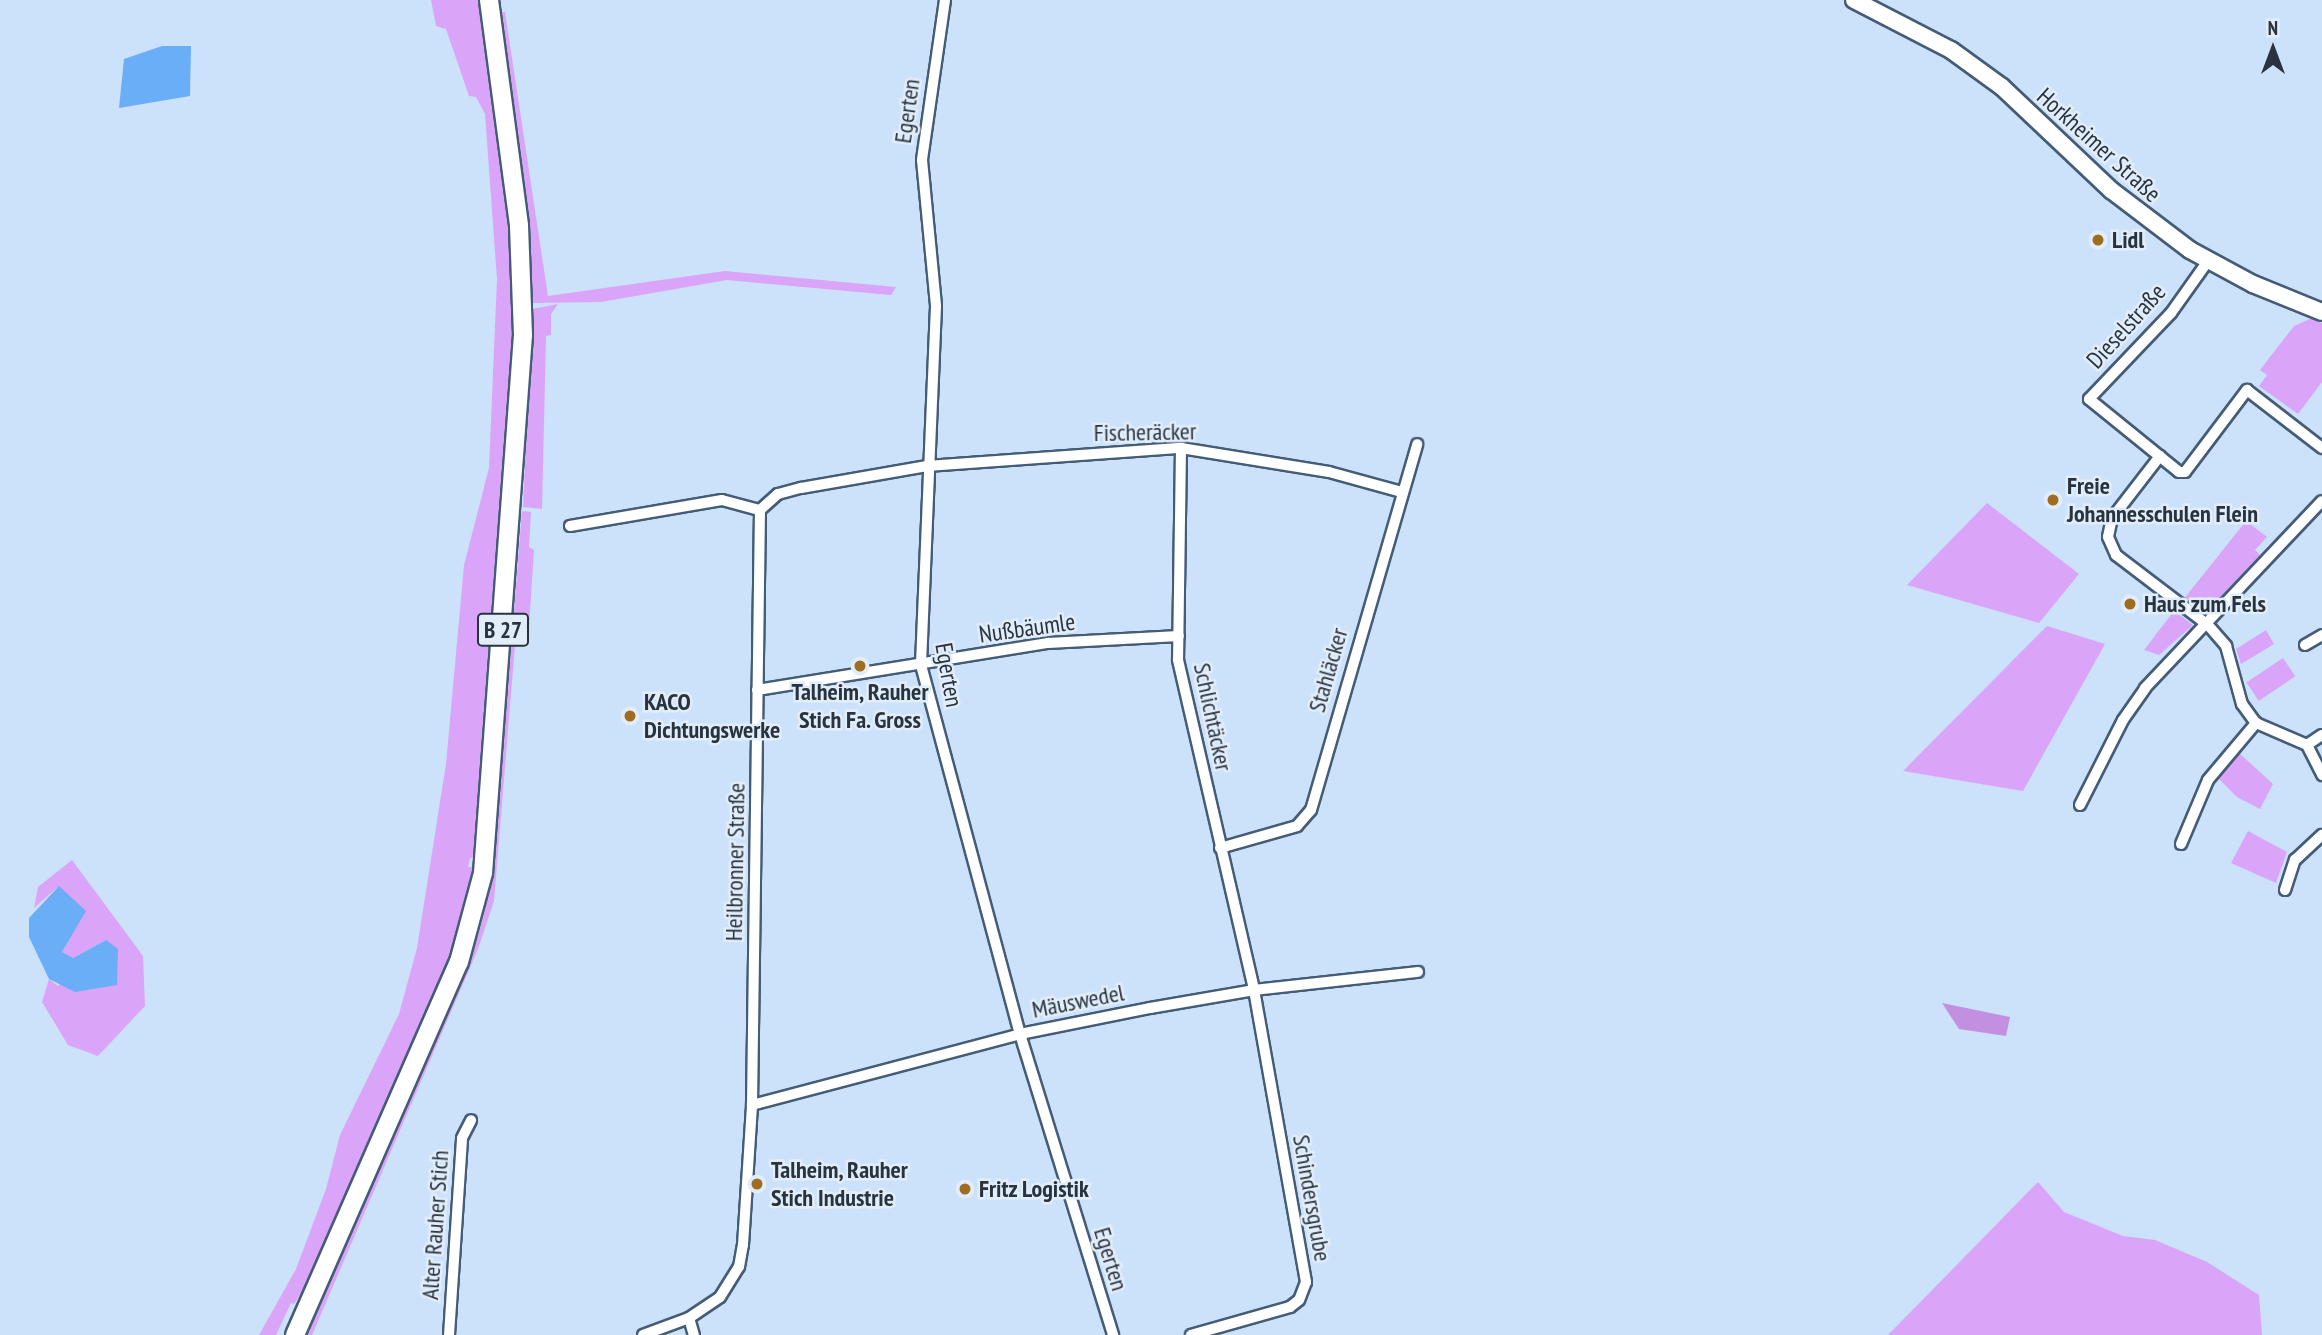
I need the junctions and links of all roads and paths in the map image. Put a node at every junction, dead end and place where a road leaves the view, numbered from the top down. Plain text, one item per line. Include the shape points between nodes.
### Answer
1 (489, 0) edge
2 (945, 0) edge
3 (1854, 0) edge
4 (2208, 261) junction
5 (2322, 312) edge
6 (1417, 444) dead end
7 (1181, 448) junction
8 (2322, 448) edge
9 (2160, 456) junction
10 (927, 466) junction
11 (1402, 492) junction
12 (2322, 501) edge
13 (760, 509) junction
14 (570, 526) dead end
15 (2208, 625) junction
16 (2322, 635) edge
17 (1179, 636) junction
18 (2305, 645) dead end
19 (921, 665) junction
20 (757, 690) junction
21 (2256, 723) junction
22 (2322, 735) edge
23 (2307, 745) junction
24 (2322, 775) edge
25 (2080, 805) dead end
26 (2322, 835) edge
27 (2181, 844) dead end
28 (1220, 848) junction
29 (2285, 890) dead end
30 (1418, 972) dead end
31 (1254, 990) junction
32 (1020, 1034) junction
33 (752, 1104) junction
34 (471, 1119) dead end
35 (689, 1318) junction
36 (295, 1335) edge
37 (449, 1335) edge
38 (643, 1335) edge
39 (694, 1335) edge
40 (1113, 1335) edge
41 (1191, 1335) edge

1 - 36 main road, B 27 via 519,225 523,335 483,873 459,962
2 - 10 street, Egerten via 922,160 936,306
3 - 4 main road, Horkheimer Straße via 1951,50 2002,87 2111,190
4 - 5 main road, Horkheimer Straße
4 - 9 street, Dieselstraße via 2171,313 2089,399
6 - 11 street, Stahläcker
7 - 10 street, Fischeräcker
7 - 11 street, Fischeräcker via 1329,472
7 - 17 street, Schlichtäcker
8 - 9 street, Dieselstraße via 2247,390 2185,472
9 - 15 street via 2112,518 2108,537 2116,555
10 - 13 street via 800,488 778,494
10 - 19 street, Egerten
11 - 28 street, Stahläcker via 1311,810 1297,826
12 - 15 street
13 - 14 street via 722,500
13 - 20 street, Heilbronner Straße
15 - 21 street via 2226,646 2242,704
15 - 25 street via 2145,688 2123,720
16 - 18 street
17 - 19 street, Nußbäumle via 1048,643
17 - 28 street, Schlichtäcker via 1178,660
19 - 20 street, Nußbäumle
19 - 32 street, Egerten
20 - 33 street, Heilbronner Straße
21 - 23 street
21 - 27 street via 2208,780
22 - 23 street
23 - 24 street
26 - 29 street via 2295,860
28 - 31 street, Schlichtäcker
30 - 31 street, Mäuswedel
31 - 32 street, Mäuswedel
31 - 41 street, Schindersgrube via 1306,1282 1299,1300 1290,1307
32 - 33 street, Mäuswedel
32 - 40 street, Egerten
33 - 35 street, Heilbronner Straße via 740,1267 720,1297
34 - 37 street, Alter Rauher Stich via 462,1138
35 - 38 street, Heilbronner Straße
35 - 39 street

